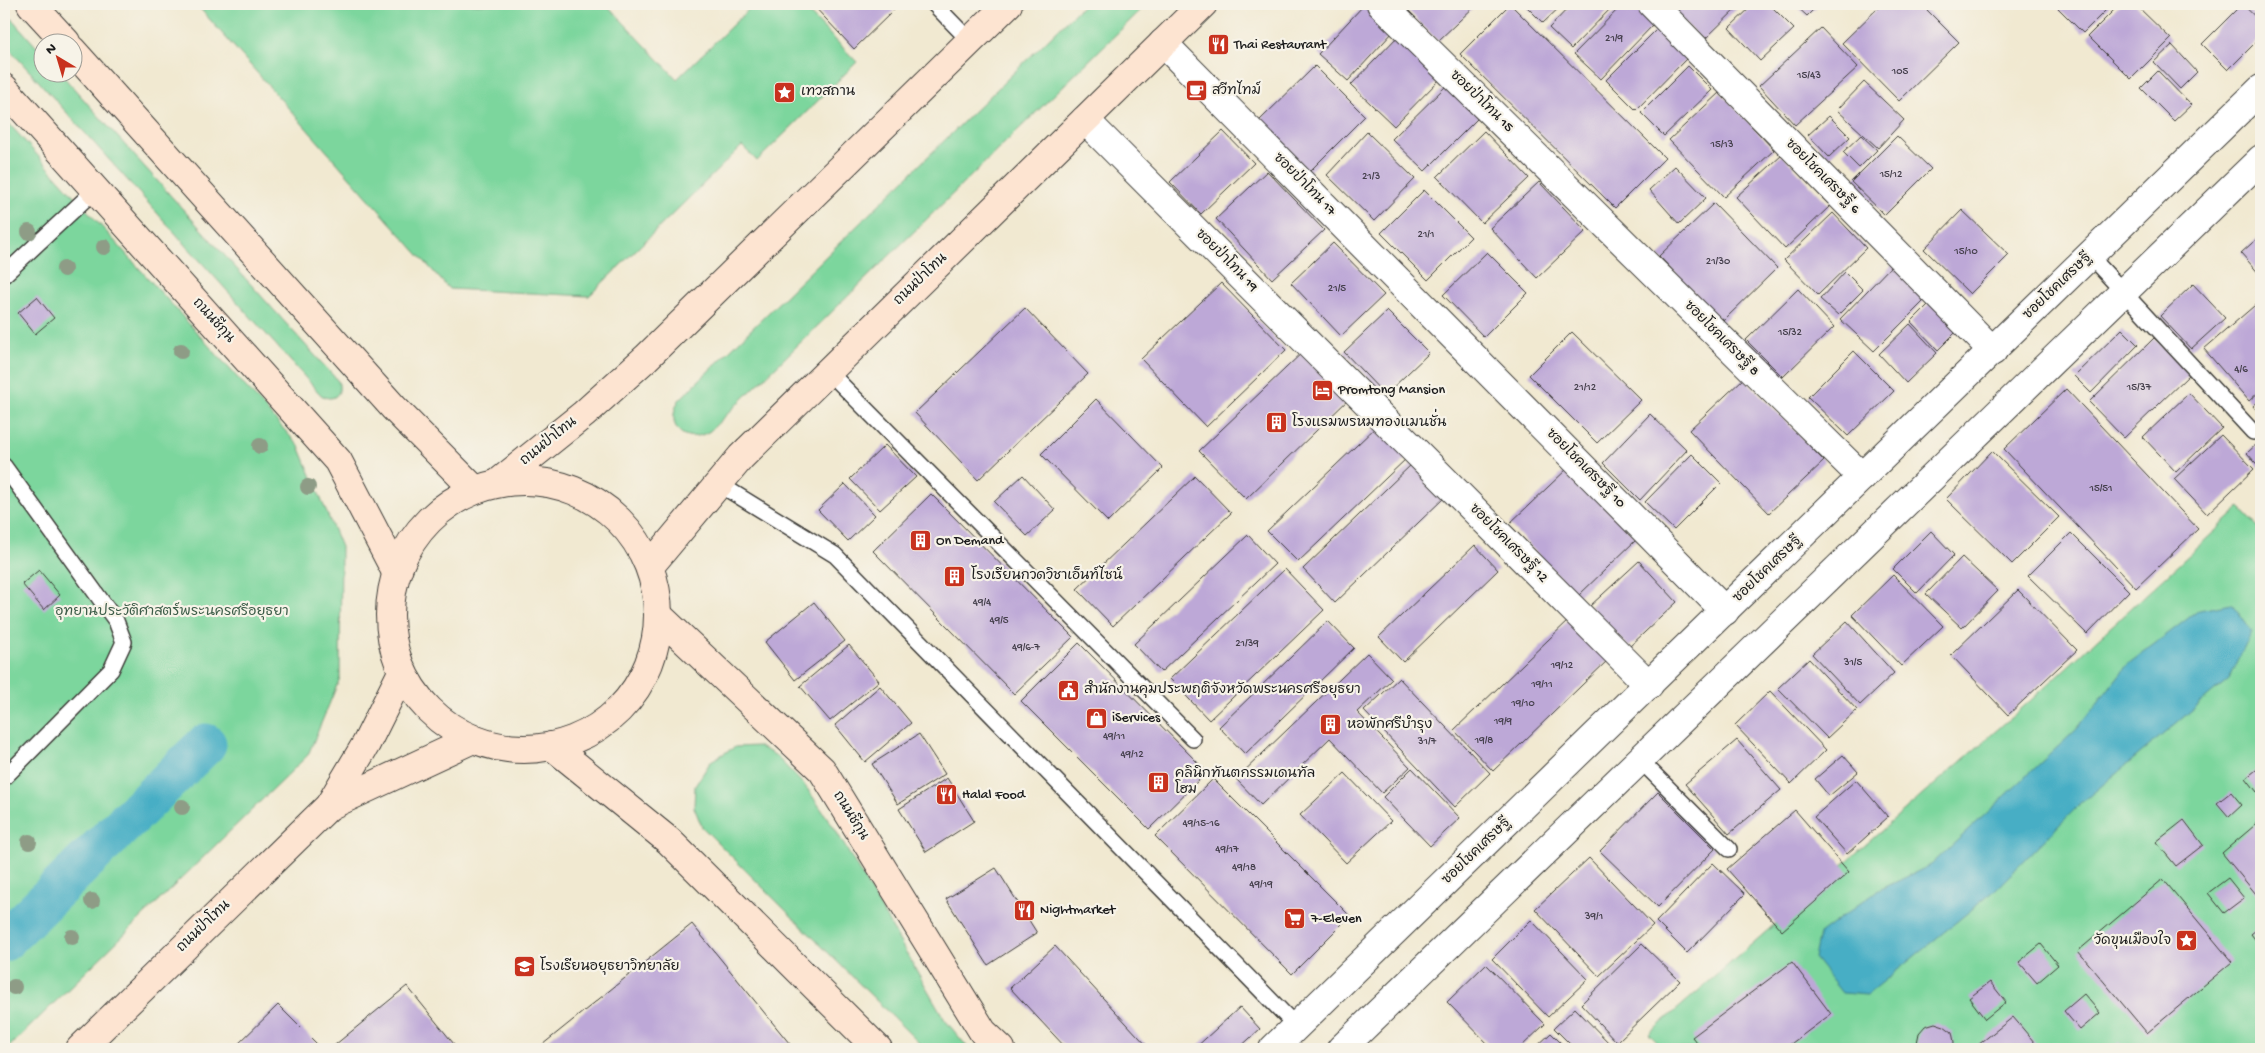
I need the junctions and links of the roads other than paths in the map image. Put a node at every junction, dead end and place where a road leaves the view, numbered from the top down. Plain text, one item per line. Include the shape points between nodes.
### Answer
1 (31, 4) edge
2 (934, 4) edge
3 (1008, 4) edge
4 (1203, 4) edge
5 (1381, 4) edge
6 (1652, 4) edge
7 (57, 32) edge
8 (970, 41) junction
9 (1163, 43) junction
10 (82, 61) edge
11 (4, 88) edge
12 (2261, 89) edge
13 (1085, 120) junction
14 (2261, 158) edge
15 (95, 190) junction
16 (1580, 200) joint
17 (2090, 256) junction
18 (4, 275) edge
19 (2125, 292) junction
20 (1444, 328) joint
21 (1993, 350) junction
22 (828, 371) junction
23 (1367, 403) joint
24 (2253, 432) dead end
25 (4, 466) edge
26 (1862, 477) junction
27 (719, 484) junction
28 (486, 486) junction
29 (650, 566) junction
30 (396, 572) junction
31 (1725, 611) junction
32 (659, 616) junction
33 (402, 672) junction
34 (1649, 685) junction
35 (473, 739) junction
36 (1193, 739) dead end
37 (552, 746) junction
38 (1640, 760) junction
39 (4, 778) edge
40 (329, 806) junction
41 (1729, 850) dead end
42 (1297, 1027) junction
43 (80, 1049) edge
44 (878, 1049) edge
45 (1001, 1049) edge
46 (1274, 1049) edge
47 (1341, 1049) edge

1 - 7 main road
2 - 8 lane
3 - 8 main road, ถนนป่าโทน
4 - 9 main road, ถนนป่าโทน
5 - 16 street, ซอยป่าโทน 15
6 - 21 street, ซอยโชคเศรษฐี 6
8 - 28 main road, ถนนป่าโทน via 646,358 584,414
9 - 13 main road, ถนนป่าโทน
9 - 20 street, ซอยป่าโทน 17
10 - 28 main road via 394,408
11 - 15 main road, ถนนชีกุน
12 - 17 street, ซอยโชคเศรษฐี
13 - 22 main road, ถนนป่าโทน
13 - 23 street, ซอยป่าโทน 19
14 - 19 street
15 - 18 lane
15 - 30 main road, ถนนชีกุน via 338,461
16 - 26 street, ซอยโชคเศรษฐี 8
17 - 19 lane
17 - 21 street, ซอยโชคเศรษฐี
19 - 24 lane
19 - 38 street
20 - 31 street, ซอยโชคเศรษฐี 10
21 - 26 street, ซอยโชคเศรษฐี
22 - 27 main road, ถนนป่าโทน via 741,456
22 - 36 lane
23 - 34 street, ซอยโชคเศรษฐี 12
25 - 39 lane via 116,621 124,642 111,670
26 - 31 street, ซอยโชคเศรษฐี
27 - 29 main road, ถนนป่าโทน
27 - 42 lane via 835,554
28 - 29 main road via 521,481 545,482 568,487 590,497 625,526
28 - 30 main road via 457,498 427,523 414,538
29 - 32 main road
30 - 33 main road via 391,592 390,632
31 - 34 street, ซอยโชคเศรษฐี
32 - 37 main road via 648,667 619,710 599,726
32 - 45 main road, ถนนชีกุน via 822,770 984,1032
33 - 35 main road via 424,706 455,730
33 - 40 main road, ถนนป่าโทน via 366,744
34 - 42 street, ซอยโชคเศรษฐี
35 - 37 main road via 512,748
35 - 40 main road, ถนนป่าโทน
37 - 44 main road via 669,841
38 - 41 lane
38 - 47 street
40 - 43 main road, ถนนป่าโทน
42 - 46 street, ซอยโชคเศรษฐี

